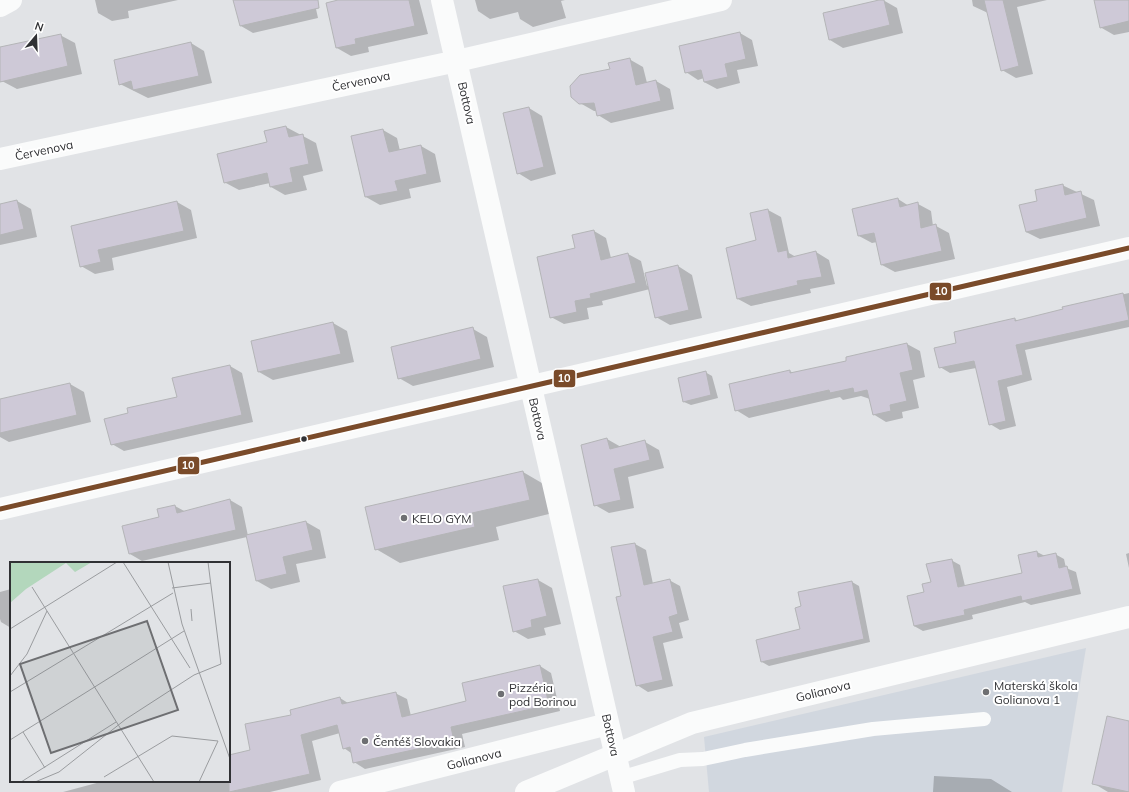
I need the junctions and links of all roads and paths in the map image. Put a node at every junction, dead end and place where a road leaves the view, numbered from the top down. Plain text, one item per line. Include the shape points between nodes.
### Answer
1 (11, 0) edge
2 (442, 0) edge
3 (720, 0) edge
4 (0, 6) edge
5 (457, 61) junction
6 (0, 159) edge
7 (1129, 248) edge
8 (531, 387) junction
9 (0, 509) edge
10 (1129, 617) edge
11 (984, 719) dead end
12 (608, 724) junction
13 (615, 754) junction
14 (622, 785) edge
15 (340, 792) edge
16 (526, 792) edge

1 - 4 street
2 - 5 street, Bottova
3 - 5 street, Červenova
5 - 6 street, Červenova
5 - 8 street, Bottova
7 - 8 street
8 - 9 street
8 - 12 street, Bottova
10 - 13 street, Golianova via 692,722
11 - 14 lane via 873,729 703,759 680,760
12 - 13 street, Bottova
12 - 15 street, Golianova
13 - 14 street, Bottova
13 - 16 street, Golianova

